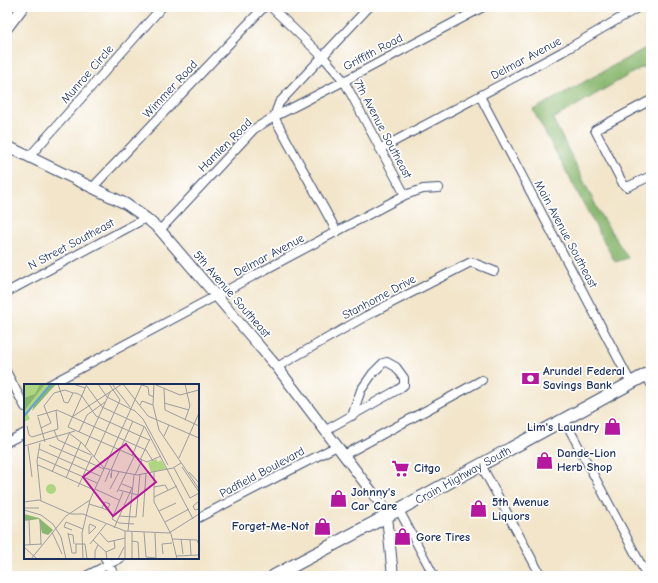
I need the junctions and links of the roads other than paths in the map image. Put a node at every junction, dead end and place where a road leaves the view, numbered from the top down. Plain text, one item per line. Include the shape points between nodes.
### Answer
1 (23, 7) edge
2 (162, 7) edge
3 (264, 7) edge
4 (271, 7) edge
5 (369, 7) edge
6 (483, 7) edge
7 (639, 7) edge
8 (7, 28) edge
9 (323, 57) junction
10 (344, 81) junction
11 (480, 96) junction
12 (651, 100) edge
13 (274, 117) junction
14 (7, 146) edge
15 (380, 149) junction
16 (29, 157) junction
17 (651, 176) edge
18 (93, 188) junction
19 (439, 188) dead end
20 (405, 195) junction
21 (146, 218) junction
22 (160, 230) junction
23 (337, 232) junction
24 (494, 271) dead end
25 (7, 292) edge
26 (217, 296) junction
27 (277, 367) junction
28 (7, 373) edge
29 (649, 377) edge
30 (482, 380) dead end
31 (631, 383) junction
32 (51, 384) edge
33 (24, 402) edge
34 (352, 416) junction
35 (564, 419) junction
36 (326, 430) junction
37 (24, 434) edge
38 (7, 442) edge
39 (337, 446) junction
40 (344, 455) junction
41 (481, 465) junction
42 (399, 510) junction
43 (387, 516) junction
44 (199, 517) edge
45 (107, 561) edge
46 (86, 576) edge
47 (115, 576) edge
48 (274, 576) edge
49 (393, 576) edge
50 (434, 576) edge
51 (541, 576) edge
52 (647, 576) edge

1 - 8 street
2 - 16 street, Munroe Circle
3 - 18 street, Wimmer Road
4 - 9 street, 7th Avenue Southeast
5 - 9 street
6 - 10 street, Griffith Road
7 - 11 street, Delmar Avenue
9 - 10 street, 7th Avenue Southeast
9 - 13 street via 279,103
10 - 13 street, Griffith Road
10 - 15 street, 7th Avenue Southeast
11 - 15 street, Delmar Avenue
11 - 31 street, Main Avenue Southeast
12 - 17 street via 595,130 623,184 627,187 632,186
13 - 22 street, Hamlen Road via 254,129
13 - 23 street
14 - 16 street, 5th Avenue Southeast
15 - 20 street, 7th Avenue Southeast
16 - 18 street, 5th Avenue Southeast
18 - 21 street, 5th Avenue Southeast via 126,204
19 - 20 street, Delmar Avenue via 423,189
20 - 23 street, Delmar Avenue
21 - 22 street, 5th Avenue Southeast
21 - 25 street, N Street Southeast
22 - 26 street, 5th Avenue Southeast
23 - 26 street, Delmar Avenue
24 - 27 street, Stanhome Drive via 471,262 366,316
26 - 27 street, 5th Avenue Southeast
26 - 32 street, Delmar Avenue
27 - 36 street, 5th Avenue Southeast
28 - 33 street
29 - 31 main road, Crain Highway South
30 - 40 street
31 - 35 main road, Crain Highway South
34 - 34 street via 404,385 404,378 396,367 387,362 383,363 373,373 360,390
34 - 36 street
35 - 41 main road, Crain Highway South
35 - 52 street
36 - 39 street, 5th Avenue Southeast
37 - 38 street
39 - 40 street, 5th Avenue Southeast
39 - 44 street, Padfield Boulevard
40 - 43 street, 5th Avenue Southeast via 384,508
41 - 42 main road, Crain Highway South
41 - 51 street
42 - 43 main road, Crain Highway South
42 - 50 street
43 - 48 main road, Crain Highway South
43 - 49 street
45 - 46 street
45 - 47 street

